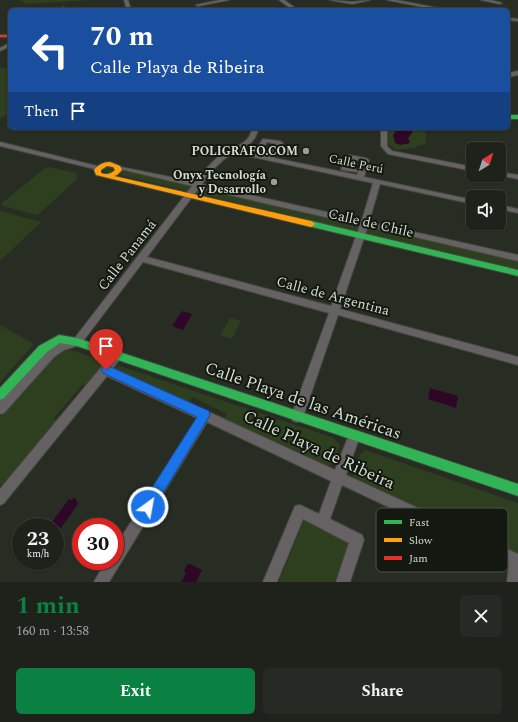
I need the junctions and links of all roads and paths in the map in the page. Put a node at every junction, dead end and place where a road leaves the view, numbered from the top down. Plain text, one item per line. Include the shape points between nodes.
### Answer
1 (227, 0) edge
2 (281, 0) edge
3 (332, 0) edge
4 (368, 0) edge
5 (389, 0) edge
6 (483, 0) edge
7 (500, 3) dead end
8 (201, 8) edge
9 (293, 8) edge
10 (435, 8) edge
11 (255, 130) edge
12 (384, 130) edge
13 (0, 144) edge
14 (233, 151) junction
15 (118, 167) junction
16 (99, 168) junction
17 (466, 168) edge
18 (353, 173) junction
19 (361, 175) junction
20 (506, 175) edge
21 (108, 176) junction
22 (518, 178) edge
23 (377, 181) junction
24 (198, 185) junction
25 (211, 188) junction
26 (224, 190) junction
27 (191, 195) junction
28 (204, 198) junction
29 (466, 200) edge
30 (218, 201) junction
31 (506, 208) edge
32 (518, 211) edge
33 (365, 222) junction
34 (361, 236) junction
35 (141, 258) junction
36 (518, 258) edge
37 (518, 273) edge
38 (334, 310) junction
39 (77, 342) junction
40 (118, 355) junction
41 (518, 361) edge
42 (106, 370) junction
43 (0, 395) edge
44 (0, 409) edge
45 (205, 415) junction
46 (297, 417) junction
47 (354, 436) junction
48 (339, 478) junction
49 (518, 490) edge
50 (0, 499) edge
51 (404, 508) edge
52 (322, 523) junction
53 (124, 544) edge
54 (517, 560) edge
55 (108, 570) edge
56 (101, 582) edge
57 (270, 582) edge
58 (343, 582) edge
59 (514, 582) edge

1 - 8 street via 196,4
2 - 9 street
3 - 4 street via 352,3
5 - 10 street
6 - 7 street
11 - 14 street, Calle Panamá via 249,142
12 - 17 street via 384,146 390,153
13 - 16 street
14 - 18 street, Calle Perú
14 - 24 street, Calle Panamá via 217,161
15 - 16 street via 109,164
15 - 21 street via 119,170 115,174
15 - 24 street, Calle de Chile
16 - 21 street via 98,174
18 - 19 street, Calle Perú
18 - 19 street via 344,169 349,157 366,160
19 - 23 street, Calle Perú
20 - 22 street
21 - 27 street, Calle de Chile
23 - 29 street, Calle Perú
23 - 33 street
24 - 25 street, Calle de Chile
24 - 27 street, Calle Panamá
25 - 26 street, Calle de Chile
25 - 28 street via 214,192
26 - 30 street via 216,193
26 - 33 street, Calle de Chile
27 - 28 street, Calle de Chile
27 - 35 street, Calle Panamá
28 - 30 street, Calle de Chile
30 - 34 street, Calle de Chile
31 - 32 street
33 - 34 street
33 - 36 street, Calle de Chile
34 - 37 street, Calle de Chile
34 - 38 street
35 - 38 street, Calle de Argentina
35 - 39 street, Calle Panamá
38 - 41 street, Calle de Argentina
38 - 46 street
39 - 40 street, Calle Playa de las Américas
39 - 43 street, Calle Playa de las Américas via 59,339 43,349
39 - 44 street via 50,354
40 - 42 street
40 - 46 street, Calle Playa de las Américas
42 - 45 street, Calle Playa de Ribeira
42 - 50 street
45 - 48 street, Calle Playa de Ribeira
45 - 53 street
46 - 47 street, Calle Playa de las Américas
47 - 48 street
47 - 49 street, Calle Playa de las Américas
48 - 51 street, Calle Playa de Ribeira
48 - 52 street
52 - 57 street via 300,512
52 - 58 street via 357,540
54 - 59 street
55 - 56 street

